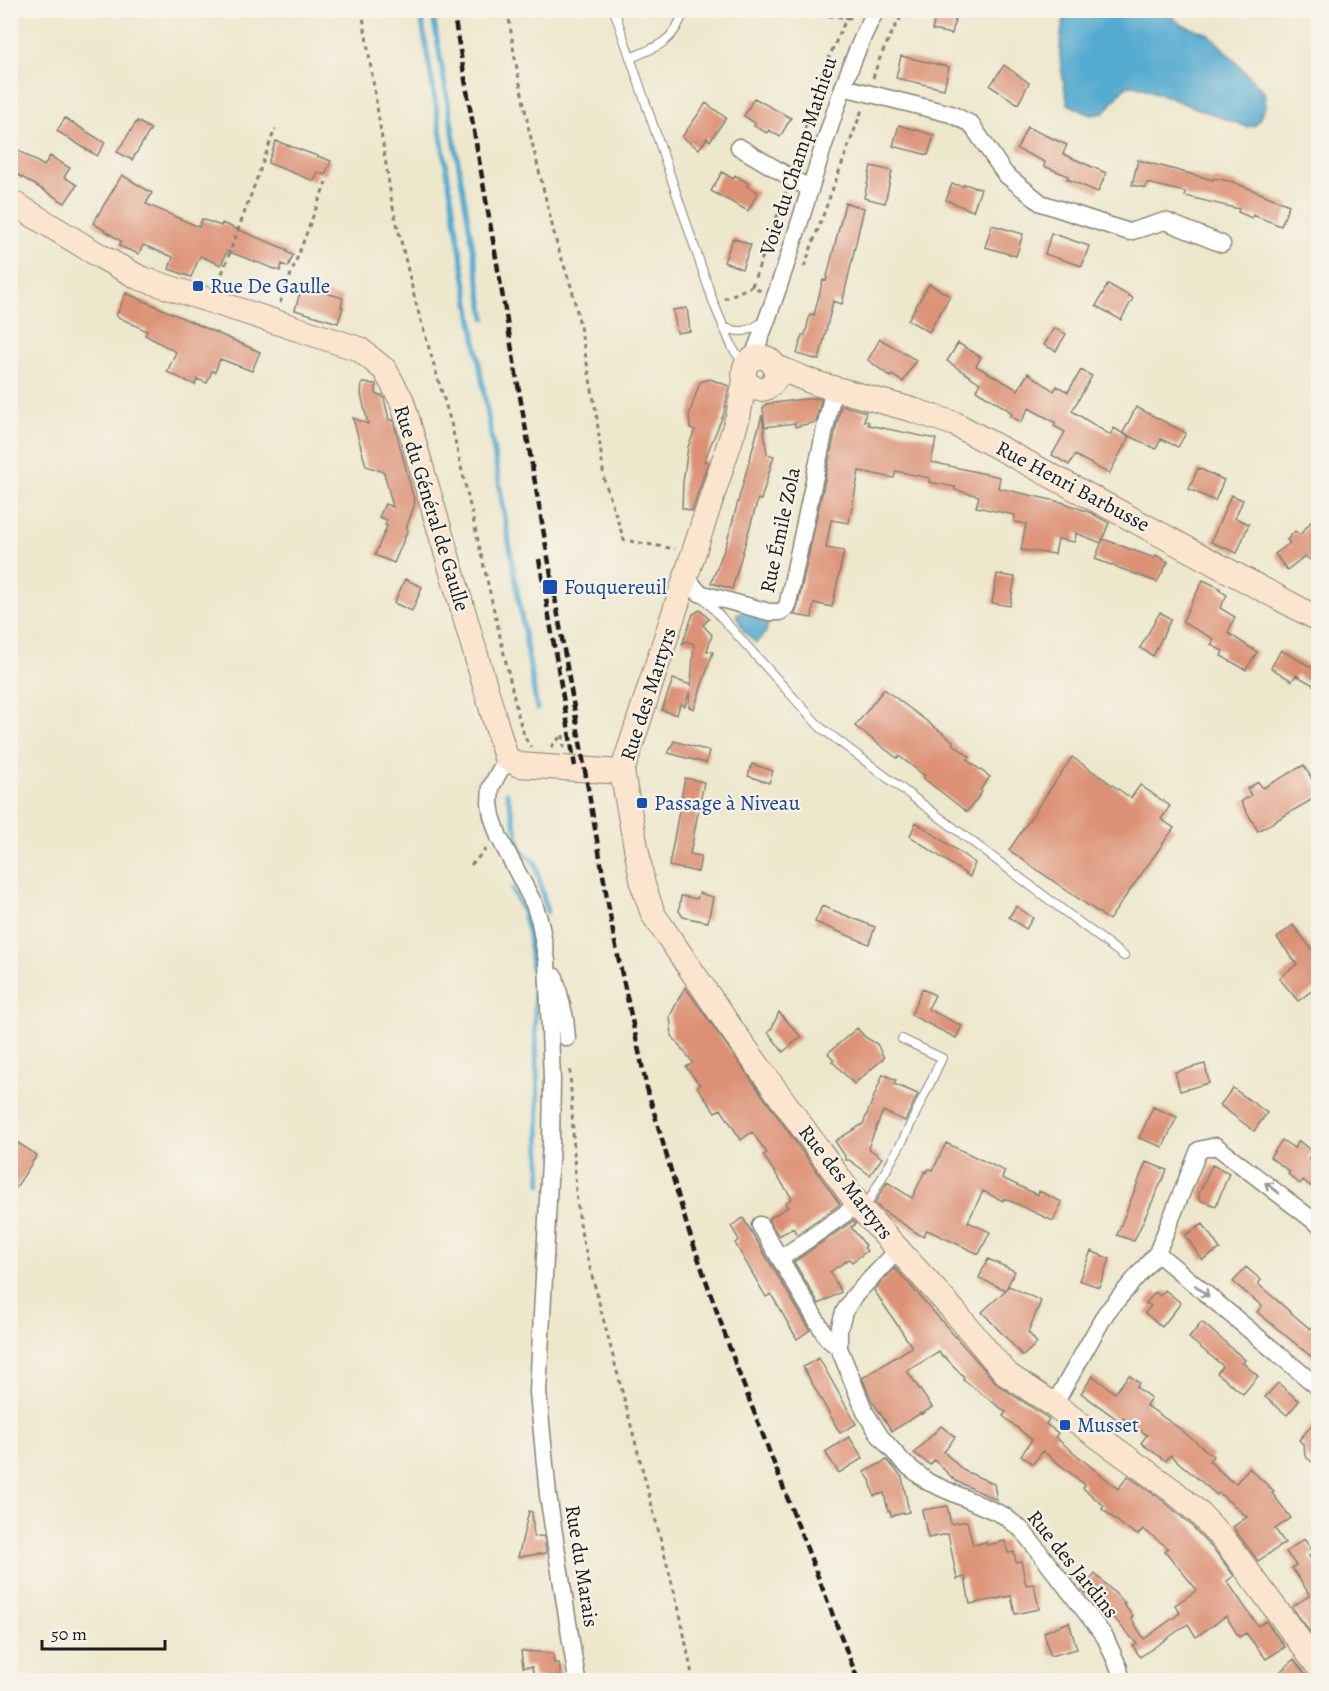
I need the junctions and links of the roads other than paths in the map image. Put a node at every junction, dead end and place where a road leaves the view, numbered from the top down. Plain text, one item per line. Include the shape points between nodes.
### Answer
1 (614, 10) edge
2 (684, 10) edge
3 (874, 15) edge
4 (630, 58) junction
5 (843, 87) junction
6 (739, 147) dead end
7 (810, 189) junction
8 (10, 201) edge
9 (1222, 244) dead end
10 (768, 319) junction
11 (723, 327) junction
12 (759, 372) junction
13 (824, 385) junction
14 (693, 584) junction
15 (1318, 619) edge
16 (509, 760) junction
17 (622, 772) junction
18 (545, 948) junction
19 (1124, 956) dead end
20 (567, 1038) dead end
21 (902, 1039) dead end
22 (861, 1208) junction
23 (1318, 1224) edge
24 (760, 1225) dead end
25 (898, 1250) junction
26 (1157, 1253) junction
27 (780, 1259) junction
28 (839, 1348) junction
29 (1318, 1387) edge
30 (1054, 1405) junction
31 (1318, 1666) edge
32 (577, 1680) edge
33 (1121, 1680) edge

1 - 4 lane
2 - 4 lane via 680,27 660,46
3 - 5 street, Voie du Champ Mathieu
4 - 11 lane
5 - 7 street, Voie du Champ Mathieu
5 - 9 street via 951,114 971,124 1005,174 1041,203 1129,232 1166,221
6 - 7 street
7 - 10 street, Voie du Champ Mathieu
8 - 16 street, Rue du Général de Gaulle via 140,278 359,349 384,370 402,401 504,754
10 - 11 lane via 750,330 735,332
10 - 12 street, Voie du Champ Mathieu
11 - 12 lane via 733,349
12 - 13 street, Rue Henri Barbusse via 791,383
12 - 14 street via 738,417 695,553
13 - 14 street, Rue Émile Zola via 787,607 769,612
13 - 15 street, Rue Henri Barbusse via 955,423
14 - 17 street, Rue des Martyrs
14 - 19 lane via 820,727
16 - 17 street via 519,765
16 - 18 street via 494,780 490,795 492,816 534,904
17 - 22 street, Rue des Martyrs via 643,885 653,914
18 - 20 street via 554,970
18 - 32 street, Rue du Marais via 552,1088 538,1392 548,1495
21 - 22 lane via 942,1058 903,1140
22 - 25 street, Rue des Martyrs
22 - 27 street
23 -> 26 street via 1216,1146 1199,1150
24 - 27 street
25 - 28 street via 849,1304 839,1330
25 - 30 street, Rue des Martyrs via 1008,1375
26 -> 29 street
26 - 30 street via 1106,1313
27 - 28 street via 826,1338
28 - 33 street, Rue des Jardins via 865,1412 880,1436 928,1482 1003,1515 1022,1530 1105,1637
30 - 31 street, Rue des Martyrs via 1200,1514 1226,1542

